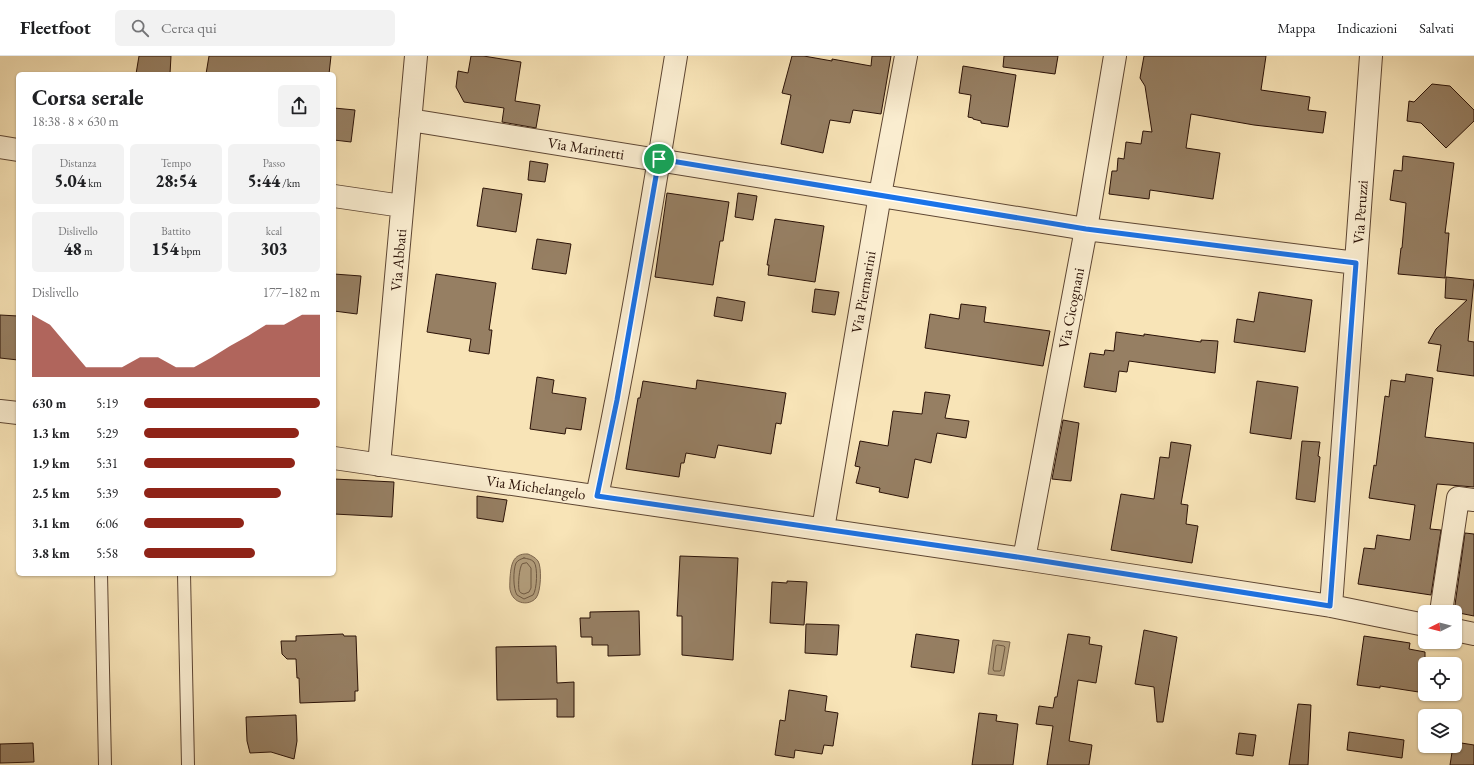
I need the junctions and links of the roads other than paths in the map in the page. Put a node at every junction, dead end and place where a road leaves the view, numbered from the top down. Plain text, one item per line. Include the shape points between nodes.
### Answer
1 (416, 56) edge
2 (676, 56) edge
3 (906, 56) edge
4 (1115, 56) edge
5 (1372, 56) edge
6 (410, 120) junction
7 (0, 147) edge
8 (16, 150) edge
9 (659, 159) junction
10 (880, 195) junction
11 (336, 196) edge
12 (402, 206) junction
13 (1086, 229) junction
14 (1356, 263) junction
15 (0, 410) edge
16 (16, 413) edge
17 (336, 458) edge
18 (379, 465) junction
19 (597, 496) junction
20 (1474, 500) edge
21 (823, 529) junction
22 (1024, 558) junction
23 (101, 576) edge
24 (184, 576) edge
25 (1442, 605) edge
26 (1330, 606) junction
27 (1418, 624) edge
28 (1462, 631) edge
29 (1474, 634) edge
30 (105, 765) edge
31 (188, 765) edge

1 - 6 street, Via Abbati
2 - 9 street
3 - 10 street, Via Piermarini
4 - 13 street, Via Cicognani
5 - 14 street, Via Peruzzi
6 - 9 street, Via Marinetti
6 - 12 street, Via Abbati
7 - 8 street
9 - 10 street, Via Marinetti
9 - 19 street via 617,400
10 - 13 street, Via Marinetti
10 - 21 street, Via Piermarini
11 - 12 street
12 - 18 street, Via Abbati
13 - 14 street, Via Marinetti
13 - 22 street, Via Cicognani
14 - 26 street, Via Peruzzi
15 - 16 street
17 - 18 street, Via Michelangelo
18 - 19 street, Via Michelangelo
19 - 21 street, Via Michelangelo
20 - 25 street via 1458,498
21 - 22 street, Via Michelangelo
22 - 26 street, Via Michelangelo
23 - 30 lane
24 - 31 lane
26 - 27 street, Via Michelangelo
28 - 29 street

